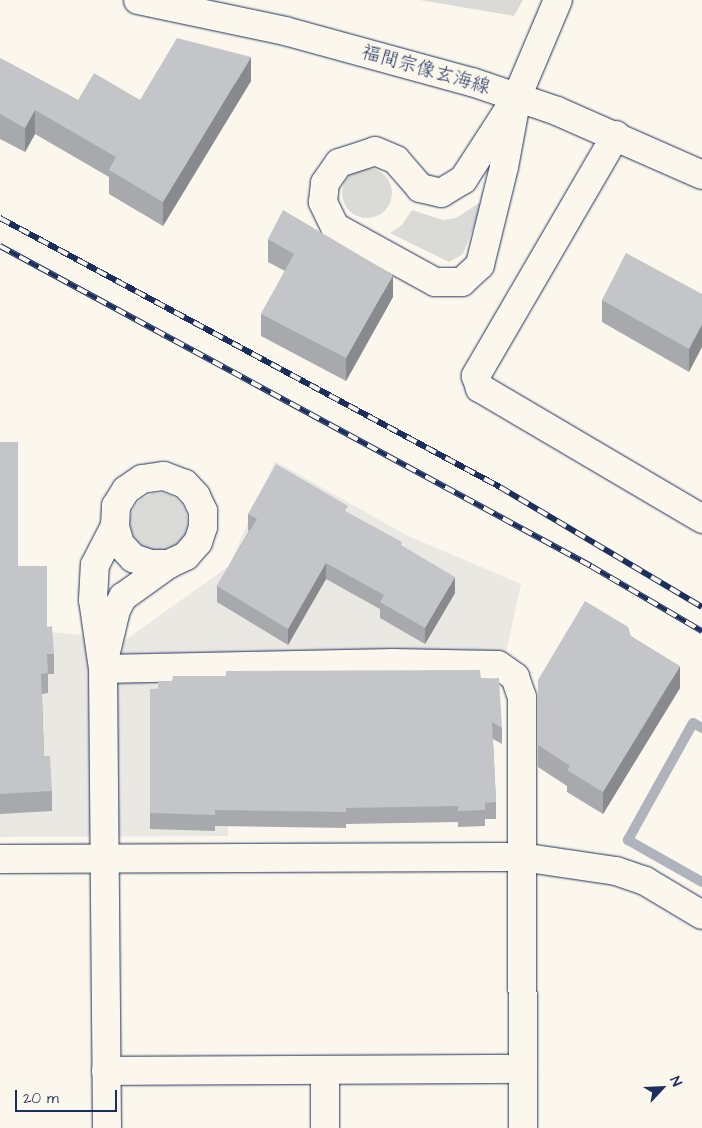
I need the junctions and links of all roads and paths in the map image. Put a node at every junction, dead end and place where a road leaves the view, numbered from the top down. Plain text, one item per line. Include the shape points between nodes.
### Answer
1 (138, 0) edge
2 (558, 0) edge
3 (517, 97) junction
4 (616, 135) junction
5 (702, 175) edge
6 (702, 519) edge
7 (115, 526) junction
8 (169, 564) junction
9 (103, 669) junction
10 (521, 857) junction
11 (106, 858) junction
12 (0, 859) edge
13 (702, 915) edge
14 (523, 1069) junction
15 (106, 1071) junction
16 (325, 1071) junction
17 (107, 1128) edge
18 (325, 1128) edge
19 (523, 1128) edge

1 - 3 street, 福間宗像玄海線 via 285,31
2 - 3 street
3 - 3 street via 480,265 462,282 435,282 335,226 323,202 325,183 339,163 375,151 396,160 420,188 441,193 463,180
3 - 4 street, 福間宗像玄海線
4 - 5 street, 福間宗像玄海線
4 - 6 street via 476,376 480,388
7 - 8 street via 120,544 133,558 151,564
7 - 8 street via 116,506 126,490 142,479 164,476 184,484 196,496 203,510 203,527 198,542 186,556
7 - 9 street via 95,565 93,600
8 - 9 street via 124,597 113,624
9 - 10 street via 393,663 498,665 515,677 522,698
9 - 11 street
10 - 11 street
10 - 13 street via 616,871 645,881
10 - 14 street
11 - 12 street
11 - 15 street
14 - 16 street
14 - 19 street
15 - 16 street
15 - 17 street
16 - 18 street

